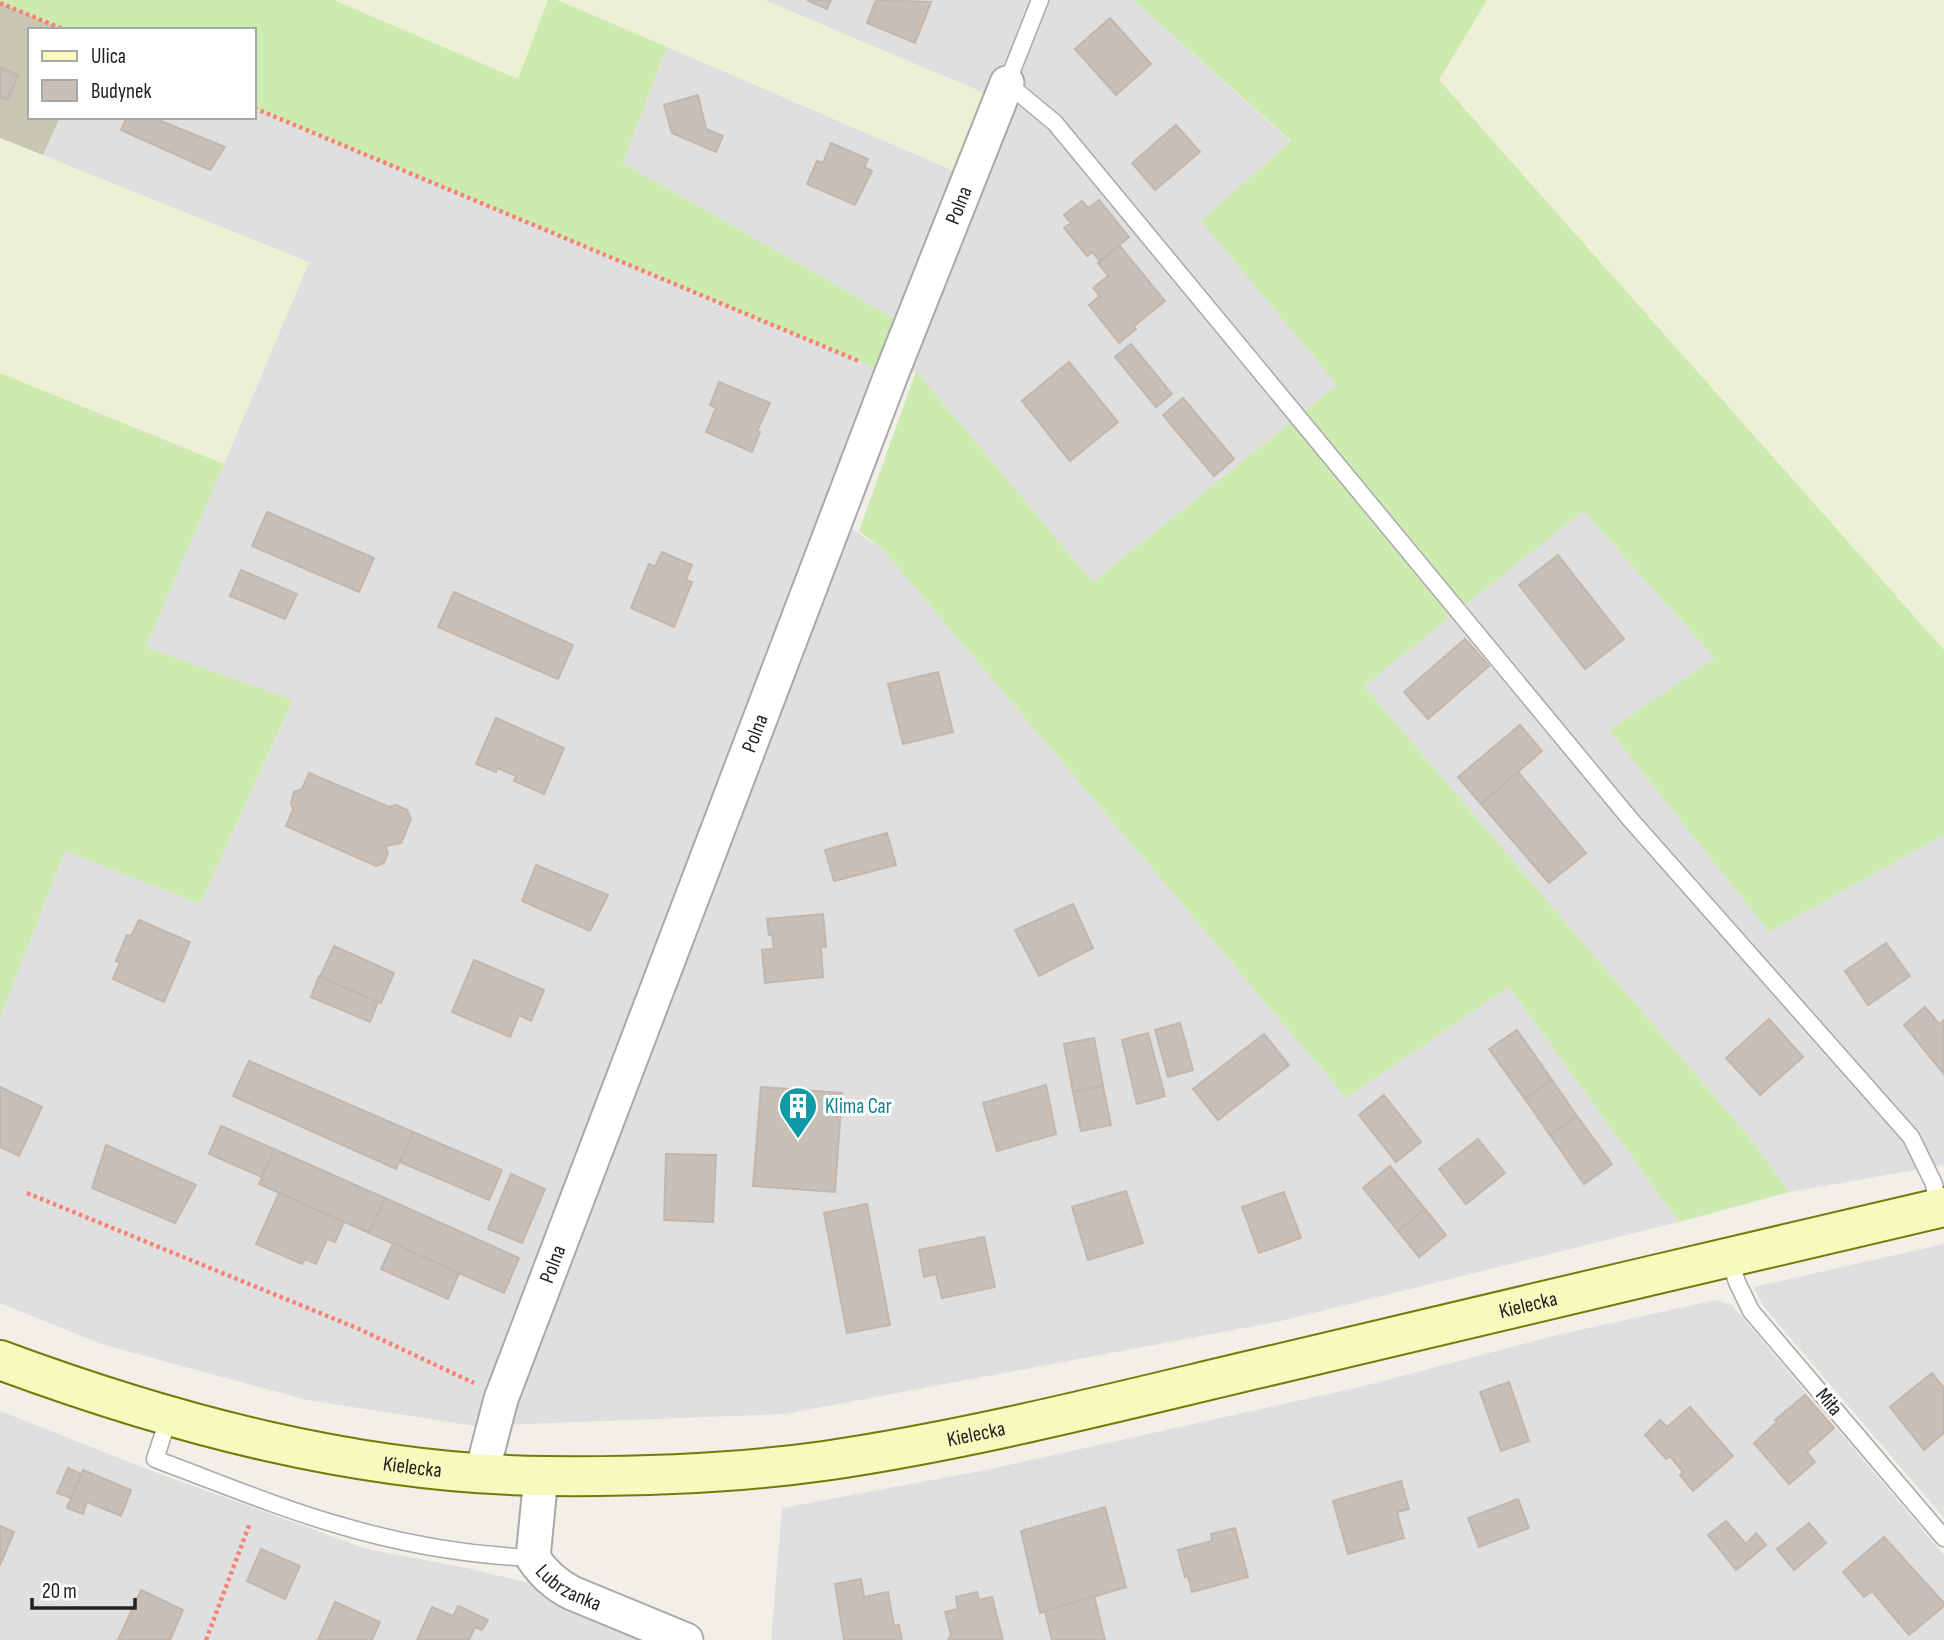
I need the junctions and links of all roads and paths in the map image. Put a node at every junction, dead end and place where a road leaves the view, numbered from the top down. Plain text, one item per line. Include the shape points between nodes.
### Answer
1 (1040, 0) edge
2 (0, 3) edge
3 (60, 28) edge
4 (1007, 83) junction
5 (256, 109) edge
6 (891, 375) junction
7 (27, 1193) dead end
8 (1941, 1207) edge
9 (1729, 1257) junction
10 (0, 1360) edge
11 (501, 1399) junction
12 (169, 1417) junction
13 (482, 1472) junction
14 (541, 1476) junction
15 (259, 1497) junction
16 (1944, 1538) edge
17 (533, 1558) junction
18 (206, 1640) edge
19 (686, 1640) edge

1 - 4 lane, Polna
2 - 3 path
4 - 6 street, Polna
4 - 8 lane via 1055,123 1630,819 1911,1137
5 - 6 path
6 - 11 street, Polna
7 - 11 path via 359,1329
8 - 9 street, Kielecka
9 - 14 street, Kielecka via 929,1443 705,1474
9 - 16 lane, Miła via 1751,1311
10 - 12 street, Kielecka
11 - 13 street, Polna
12 - 13 street, Kielecka via 350,1457
12 - 15 lane via 155,1460
13 - 14 street, Kielecka
14 - 17 street, Lubrzanka
15 - 17 lane via 381,1537
15 - 18 path
17 - 19 street, Lubrzanka via 563,1588

